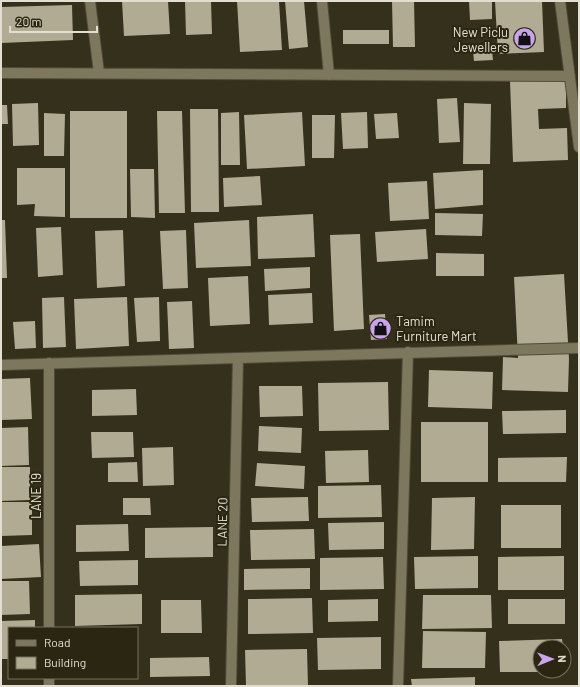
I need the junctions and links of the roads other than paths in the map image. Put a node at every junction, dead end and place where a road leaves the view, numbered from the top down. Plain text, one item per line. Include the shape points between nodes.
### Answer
1 (90, 1) edge
2 (322, 1) edge
3 (560, 1) edge
4 (1, 73) edge
5 (99, 73) junction
6 (330, 75) junction
7 (570, 76) junction
8 (579, 147) edge
9 (579, 348) edge
10 (408, 352) junction
11 (238, 358) junction
12 (49, 363) junction
13 (1, 365) edge
14 (49, 627) edge
15 (231, 686) edge
16 (398, 686) edge

1 - 5 street
2 - 6 street
3 - 7 street
4 - 5 street
5 - 6 street
6 - 7 street
7 - 8 street
9 - 10 street
10 - 11 street
10 - 16 street
11 - 12 street
11 - 15 street, LANE 20
12 - 13 street
12 - 14 street, LANE 19

